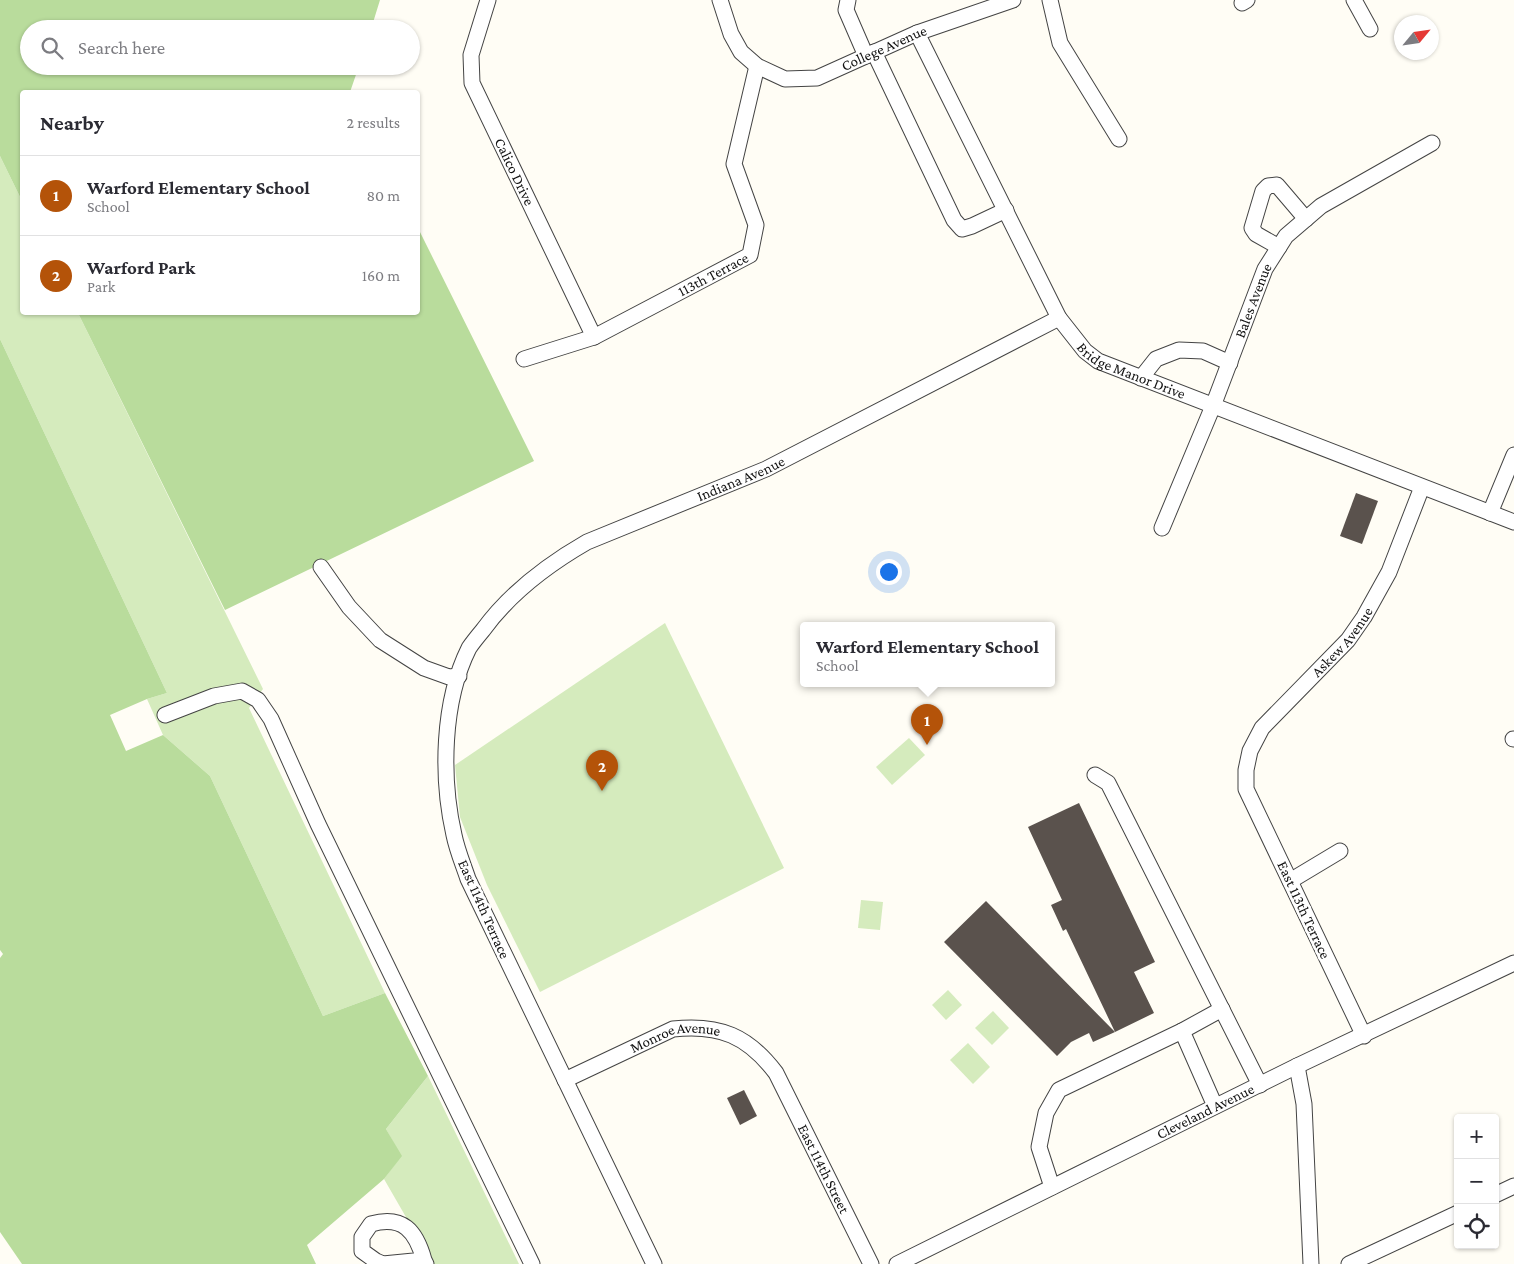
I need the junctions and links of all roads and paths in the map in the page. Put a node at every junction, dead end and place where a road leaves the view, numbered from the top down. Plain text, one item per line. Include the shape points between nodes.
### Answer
1 (488, 0) edge
2 (720, 0) edge
3 (848, 0) edge
4 (1050, 0) edge
5 (1354, 0) edge
6 (1005, 1) edge
7 (1370, 29) dead end
8 (917, 33) junction
9 (870, 54) junction
10 (756, 66) junction
11 (1120, 139) dead end
12 (1432, 143) dead end
13 (1006, 210) junction
14 (1306, 219) junction
15 (1279, 248) junction
16 (1059, 318) junction
17 (594, 337) junction
18 (524, 359) dead end
19 (1230, 363) junction
20 (1141, 378) junction
21 (1213, 406) junction
22 (1514, 455) edge
23 (1422, 487) junction
24 (1490, 513) junction
25 (1514, 522) edge
26 (1162, 528) dead end
27 (321, 567) dead end
28 (459, 676) junction
29 (165, 716) dead end
30 (1095, 775) dead end
31 (1246, 783) joint
32 (1340, 851) dead end
33 (1290, 881) junction
34 (1514, 963) edge
35 (1222, 1010) junction
36 (1182, 1031) junction
37 (1364, 1036) junction
38 (1296, 1066) junction
39 (776, 1073) joint
40 (565, 1080) junction
41 (1260, 1085) junction
42 (1216, 1106) junction
43 (1514, 1186) edge
44 (1052, 1188) junction
45 (1499, 1193) edge
46 (1454, 1214) edge
47 (532, 1264) edge
48 (654, 1264) edge
49 (871, 1264) edge
50 (897, 1264) edge
51 (1311, 1264) edge
52 (1349, 1264) edge

1 - 17 street, Calico Drive via 471,55 472,83
2 - 10 street via 730,34 741,52
3 - 9 street via 846,10
4 - 11 street via 1060,42
5 - 7 street
6 - 8 street, College Avenue
8 - 9 street, College Avenue
8 - 13 street, Bridge Manor Drive
9 - 10 street, College Avenue via 817,78 785,79
9 - 13 street via 954,220 962,229
10 - 17 street, 113th Terrace via 734,164 756,225 750,255
12 - 14 street, Bales Avenue via 1321,206
13 - 16 street, Bridge Manor Drive
14 - 15 street, Bales Avenue via 1286,236
14 - 15 street via 1277,185 1262,191 1252,228
15 - 19 street, Bales Avenue via 1265,270
16 - 20 street, Bridge Manor Drive via 1085,351 1098,361
16 - 28 street, Indiana Avenue via 766,469 587,542 566,554 522,587 495,614 470,648
17 - 18 street, 113th Terrace
19 - 20 street via 1203,351 1179,350 1156,359
19 - 21 street, Bales Avenue
20 - 21 street, Bridge Manor Drive
21 - 23 street, Bridge Manor Drive
21 - 26 street, Bales Avenue
22 - 24 street
23 - 24 street, Bridge Manor Drive
23 - 31 street, Askew Avenue via 1389,572 1364,617 1348,640 1262,728 1250,751
24 - 25 street, Bridge Manor Drive
27 - 28 street via 349,607 380,640 424,668 449,677
28 - 40 street, East 114th Terrace via 449,716 445,756 447,797 454,837 468,879
29 - 47 street via 214,696 242,691 258,700 271,718 318,824
30 - 35 street via 1108,783
31 - 33 street, East 113th Terrace
32 - 33 street
33 - 37 street, East 113th Terrace
34 - 37 street, Cleveland Avenue
35 - 36 street
35 - 41 street
36 - 42 street
36 - 44 street via 1059,1090 1046,1113 1039,1147
37 - 38 street, Cleveland Avenue
38 - 41 street, Cleveland Avenue
38 - 51 street via 1304,1104
39 - 40 street, Monroe Avenue via 764,1057 744,1040 713,1029 693,1027 674,1029
39 - 49 street, East 114th Street
40 - 48 street, East 114th Terrace
41 - 42 street, Cleveland Avenue
42 - 44 street, Cleveland Avenue
43 - 45 street
44 - 50 street, Cleveland Avenue
46 - 52 street

